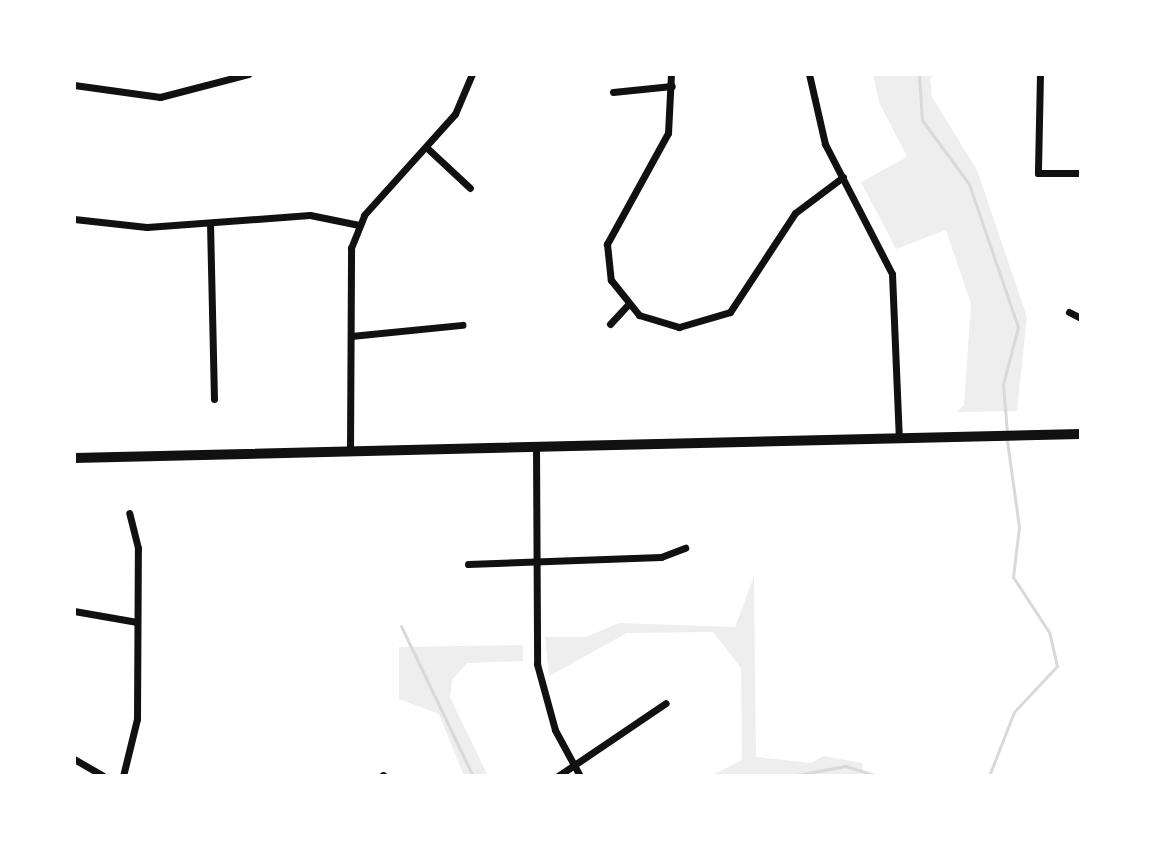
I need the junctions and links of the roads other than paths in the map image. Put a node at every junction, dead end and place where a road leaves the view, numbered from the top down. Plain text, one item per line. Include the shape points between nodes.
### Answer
1 (248, 74) edge
2 (472, 74) edge
3 (671, 74) edge
4 (809, 74) edge
5 (1040, 74) edge
6 (74, 85) edge
7 (672, 86) junction
8 (613, 92) dead end
9 (426, 147) junction
10 (1081, 173) edge
11 (843, 177) junction
12 (470, 188) dead end
13 (74, 219) edge
14 (210, 223) junction
15 (359, 225) junction
16 (628, 305) junction
17 (1069, 312) dead end
18 (1081, 318) edge
19 (610, 324) dead end
20 (462, 325) dead end
21 (351, 336) junction
22 (214, 399) dead end
23 (1081, 434) edge
24 (899, 439) junction
25 (536, 447) junction
26 (350, 452) junction
27 (74, 458) edge
28 (129, 513) dead end
29 (685, 548) dead end
30 (535, 557) junction
31 (468, 564) dead end
32 (74, 611) edge
33 (137, 622) junction
34 (666, 703) dead end
35 (74, 759) edge
36 (573, 765) junction
37 (103, 776) edge
38 (123, 776) edge
39 (558, 776) edge
40 (580, 776) edge

1 - 6 street via 160,97
2 - 9 street via 455,114
3 - 7 street
4 - 11 street via 817,127
5 - 10 street via 1038,173
7 - 8 street
7 - 16 street via 668,133 616,217 607,244 611,280
9 - 12 street
9 - 15 street
11 - 16 street via 795,213 739,302 717,319 668,326
11 - 24 street via 892,274
13 - 14 street via 147,227
14 - 15 street via 310,215
14 - 22 street
15 - 21 street via 349,269
16 - 19 street
17 - 18 street
20 - 21 street
21 - 26 street
23 - 24 main road
24 - 25 main road
25 - 26 main road
25 - 30 street
26 - 27 main road
28 - 33 street via 138,548
29 - 30 street via 661,557
30 - 31 street
30 - 36 street via 537,664
32 - 33 street
33 - 38 street via 136,737
34 - 36 street
35 - 37 street
36 - 39 street
36 - 40 street

